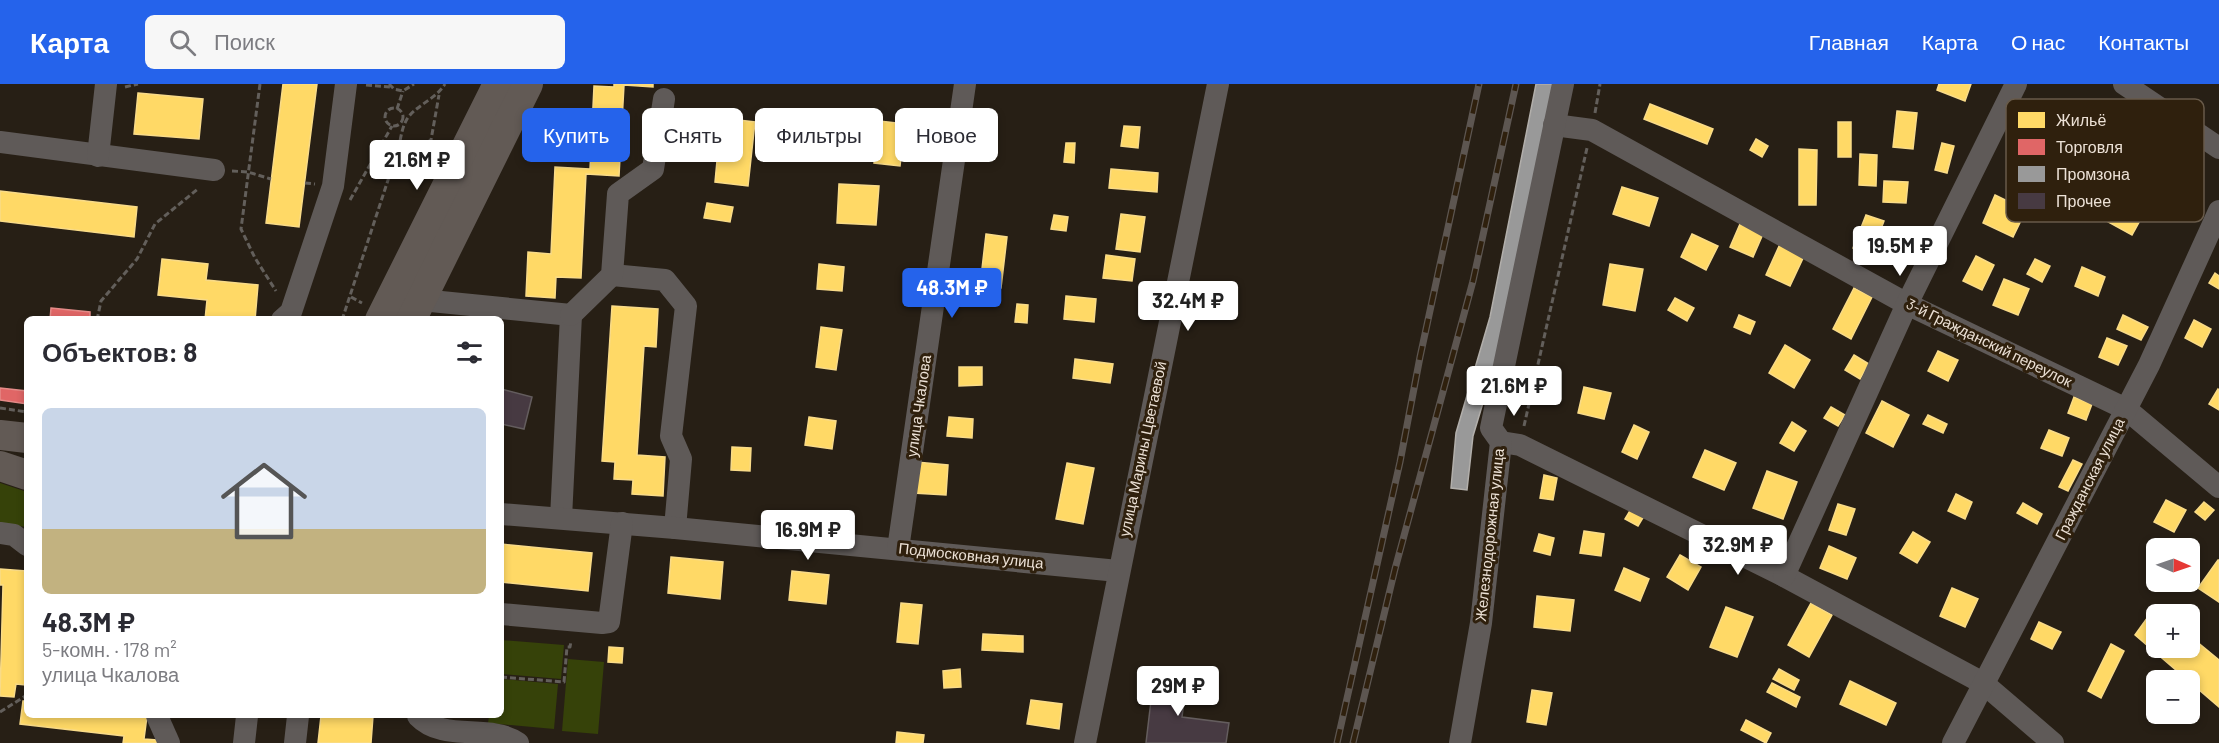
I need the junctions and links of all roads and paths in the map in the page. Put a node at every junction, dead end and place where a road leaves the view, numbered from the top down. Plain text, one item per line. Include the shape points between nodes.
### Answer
1 (106, 84) edge
2 (260, 84) edge
3 (346, 84) edge
4 (414, 84) edge
5 (445, 84) edge
6 (498, 84) edge
7 (528, 84) edge
8 (965, 84) edge
9 (1218, 84) edge
10 (1563, 84) edge
11 (1600, 84) edge
12 (2016, 84) edge
13 (2124, 84) edge
14 (390, 85) edge
15 (403, 91) junction
16 (439, 94) junction
17 (664, 99) dead end
18 (2009, 99) edge
19 (2146, 99) edge
20 (2006, 104) edge
21 (397, 109) junction
22 (1554, 125) junction
23 (1592, 130) junction
24 (2204, 138) edge
25 (0, 142) edge
26 (2219, 148) edge
27 (98, 156) junction
28 (397, 161) junction
29 (214, 170) junction
30 (248, 171) junction
31 (271, 179) dead end
32 (2219, 211) edge
33 (612, 275) junction
34 (1907, 304) junction
35 (416, 310) edge
36 (571, 315) junction
37 (98, 316) edge
38 (286, 316) edge
39 (343, 316) edge
40 (382, 316) edge
41 (0, 408) edge
42 (2126, 409) junction
43 (24, 412) edge
44 (0, 435) edge
45 (24, 438) edge
46 (1511, 443) junction
47 (0, 466) edge
48 (24, 474) edge
49 (2219, 487) edge
50 (504, 514) edge
51 (561, 518) junction
52 (622, 523) junction
53 (675, 528) junction
54 (0, 533) edge
55 (24, 543) edge
56 (898, 549) junction
57 (1118, 571) junction
58 (1784, 576) junction
59 (504, 614) edge
60 (573, 621) junction
61 (504, 677) edge
62 (1983, 683) junction
63 (24, 697) edge
64 (0, 712) edge
65 (158, 718) edge
66 (247, 718) edge
67 (298, 718) edge
68 (422, 718) edge
69 (169, 743) edge
70 (244, 743) edge
71 (295, 743) edge
72 (518, 743) edge
73 (1085, 743) edge
74 (1461, 743) edge
75 (1953, 743) edge
76 (2053, 743) edge

1 - 27 street
2 - 30 path
3 - 14 path
3 - 38 street via 333,186
4 - 15 path
5 - 16 path
6 - 40 main road
7 - 35 main road
8 - 56 street, улица Чкалова
9 - 57 street, улица Марины Цветаевой
10 - 22 street, Железнодорожная улица
11 - 23 path
12 - 18 street
13 - 19 street
14 - 15 path
15 - 21 path
16 - 28 path via 407,119
16 - 28 path via 431,140
17 - 33 street via 653,169 618,194
20 - 34 street
21 - 21 path via 403,118 392,126 386,115
22 - 23 street, 3-й Гражданский переулок
22 - 46 street, Железнодорожная улица via 1491,428
23 - 34 street, 3-й Гражданский переулок
23 - 46 path
24 - 26 street
25 - 27 street
27 - 29 street
28 - 39 path
29 - 30 path
29 - 37 path via 192,196 155,224 137,259 101,301
30 - 31 path
30 - 38 path via 241,229
32 - 42 street, Гражданская улица
33 - 36 street
33 - 53 street via 665,280 686,306 671,436 681,459
34 - 42 street, 3-й Гражданский переулок
34 - 58 street
35 - 36 street
36 - 51 street
41 - 43 path
42 - 49 street, 3-й Гражданский переулок
42 - 62 street, Гражданская улица
44 - 45 main road
46 - 58 street
46 - 74 street, Железнодорожная улица
47 - 48 main road
50 - 51 street, Подмосковная улица
51 - 52 street, Подмосковная улица
52 - 53 street, Подмосковная улица
52 - 60 street via 609,622
53 - 56 street, Подмосковная улица
54 - 55 street via 14,535
56 - 57 street, Подмосковная улица
57 - 73 street, улица Марины Цветаевой
58 - 62 street
59 - 60 street
60 - 61 path via 564,682
62 - 75 street, Гражданская улица
62 - 76 street
63 - 64 path
65 - 69 street
66 - 70 street
67 - 71 street
68 - 72 street via 448,731 504,736

